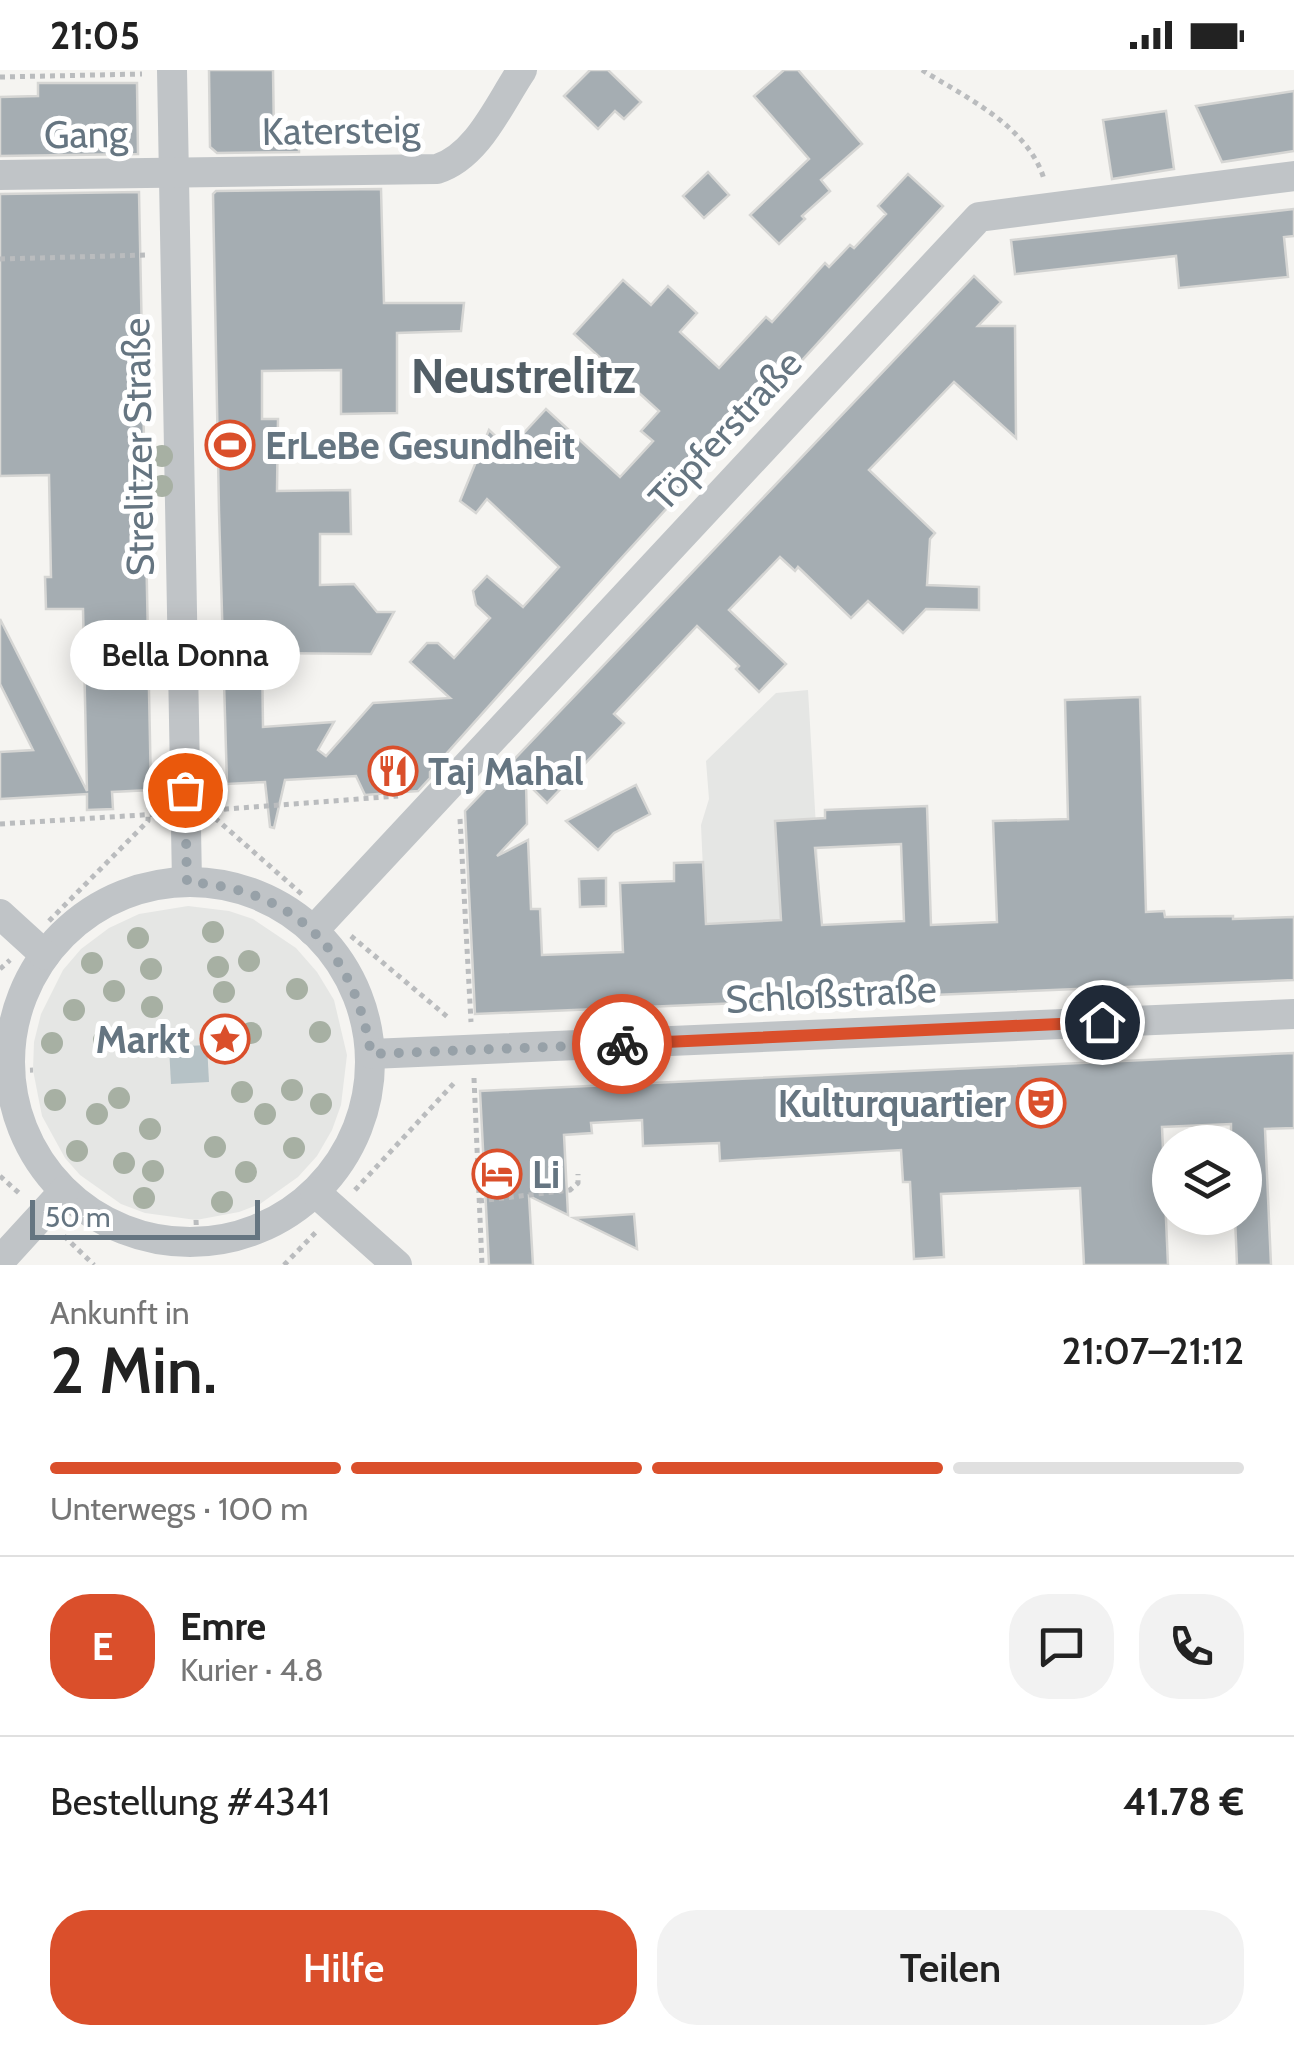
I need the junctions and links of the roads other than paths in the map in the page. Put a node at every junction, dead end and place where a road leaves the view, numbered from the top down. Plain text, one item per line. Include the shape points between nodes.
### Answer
1 (522, 70) edge
2 (172, 72) edge
3 (173, 172) junction
4 (0, 176) edge
5 (1294, 176) edge
6 (187, 882) junction
7 (0, 914) edge
8 (320, 923) junction
9 (37, 948) junction
10 (1294, 1014) edge
11 (371, 1054) junction
12 (14, 1071) edge
13 (64, 1192) junction
14 (326, 1202) junction
15 (197, 1242) edge
16 (0, 1261) edge
17 (397, 1265) edge

1 - 3 street, Katersteig via 470,149 438,169
2 - 3 street, Strelitzer Straße
3 - 4 street, Gang
3 - 6 street, Strelitzer Straße via 195,804
5 - 8 street, Töpferstraße via 978,217
6 - 8 street via 242,890
6 - 9 street via 122,895
7 - 9 street
8 - 11 street via 354,987
9 - 12 street via 11,1040
10 - 11 street, Schloßstraße via 471,1037
11 - 14 street via 363,1115
12 - 13 street via 17,1110 32,1148
13 - 15 street via 112,1225
13 - 16 street
14 - 15 street via 249,1233
14 - 17 street

